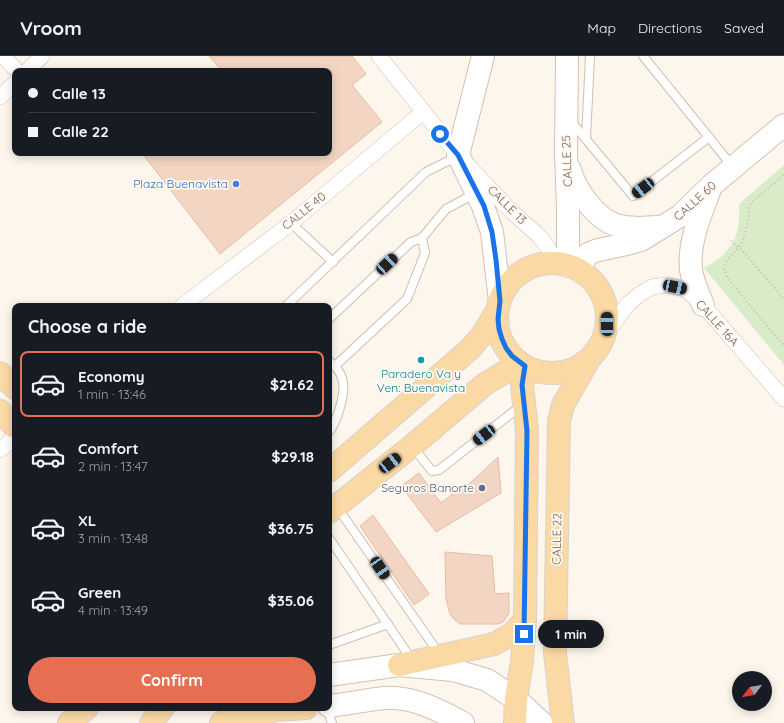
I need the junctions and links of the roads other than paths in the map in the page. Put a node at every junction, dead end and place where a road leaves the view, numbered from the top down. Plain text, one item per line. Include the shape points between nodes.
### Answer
1 (3, 56) edge
2 (42, 56) edge
3 (379, 56) edge
4 (482, 56) edge
5 (567, 56) edge
6 (590, 56) edge
7 (644, 56) edge
8 (14, 68) edge
9 (30, 68) edge
10 (12, 86) edge
11 (0, 97) edge
12 (423, 112) junction
13 (566, 114) junction
14 (784, 124) edge
15 (709, 137) junction
16 (586, 139) junction
17 (566, 153) junction
18 (458, 155) junction
19 (733, 167) junction
20 (712, 185) junction
21 (477, 193) junction
22 (291, 223) junction
23 (664, 227) junction
24 (422, 238) junction
25 (333, 262) junction
26 (568, 267) junction
27 (186, 303) edge
28 (289, 303) edge
29 (499, 305) junction
30 (703, 305) junction
31 (332, 316) edge
32 (604, 336) junction
33 (588, 361) junction
34 (332, 363) edge
35 (522, 364) junction
36 (0, 373) edge
37 (12, 385) edge
38 (784, 400) edge
39 (524, 404) junction
40 (0, 411) edge
41 (12, 424) edge
42 (332, 428) edge
43 (12, 440) edge
44 (412, 446) junction
45 (0, 450) edge
46 (332, 468) edge
47 (332, 508) edge
48 (332, 542) edge
49 (525, 620) junction
50 (388, 624) junction
51 (332, 644) edge
52 (440, 656) junction
53 (406, 663) junction
54 (332, 675) edge
55 (516, 699) junction
56 (332, 706) edge
57 (83, 711) edge
58 (161, 711) edge
59 (272, 711) edge
60 (328, 711) edge
61 (69, 723) edge
62 (151, 723) edge
63 (221, 723) edge
64 (332, 723) edge
65 (463, 723) edge
66 (515, 723) edge
67 (542, 723) edge
68 (563, 723) edge

1 - 8 street
2 - 9 street
3 - 12 street, CALLE 13
4 - 18 main road
5 - 13 main road, CALLE 25
6 - 16 lane
7 - 15 lane
10 - 11 street
12 - 18 street, CALLE 13
12 - 22 street, CALLE 40
13 - 16 lane
13 - 17 main road, CALLE 25
14 - 19 main road, CALLE 60
15 - 16 lane via 633,196
15 - 19 lane
17 - 23 main road via 572,176 583,197 597,213 614,225 636,229
17 - 26 main road, CALLE 25
18 - 21 main road
18 - 25 lane via 426,172
18 - 26 street, CALLE 13
19 - 20 main road, CALLE 60
20 - 23 main road, CALLE 60 via 680,216
20 - 30 main road via 691,250 691,269
21 - 24 lane via 446,208
21 - 29 main road via 492,232
22 - 25 lane
22 - 27 street, CALLE 40
23 - 26 main road, CALLE 60 via 641,240 588,254 583,261
24 - 31 lane via 411,242
24 - 34 lane via 425,253 407,299
25 - 28 lane
26 - 29 main road via 538,265 522,273 509,285
26 - 32 main road via 591,280 604,300 607,324
29 - 35 main road via 498,324 502,339 512,356
29 - 46 main road via 483,334 470,349
30 - 32 street, CALLE 16A via 685,289 666,285 652,287 628,304
30 - 38 street, CALLE 16A
32 - 33 main road
33 - 35 main road via 561,373 539,372
33 - 68 main road, CALLE 22 via 564,405 559,421 555,653
34 - 42 lane via 343,379 343,394
35 - 39 main road
35 - 44 main road via 485,384
36 - 37 main road
39 - 44 lane via 439,470 432,471
39 - 49 main road via 527,431
40 - 41 main road
43 - 45 street
44 - 47 main road
47 - 52 lane
48 - 50 lane
49 - 52 main road via 512,634 494,644
49 - 55 main road
50 - 51 lane
50 - 53 lane
52 - 53 main road
53 - 54 main road
53 - 55 main road via 453,670 487,680
55 - 66 main road
55 - 67 main road
56 - 65 main road via 386,698 412,701 440,710
57 - 61 main road
58 - 62 main road
59 - 63 main road
60 - 64 lane

